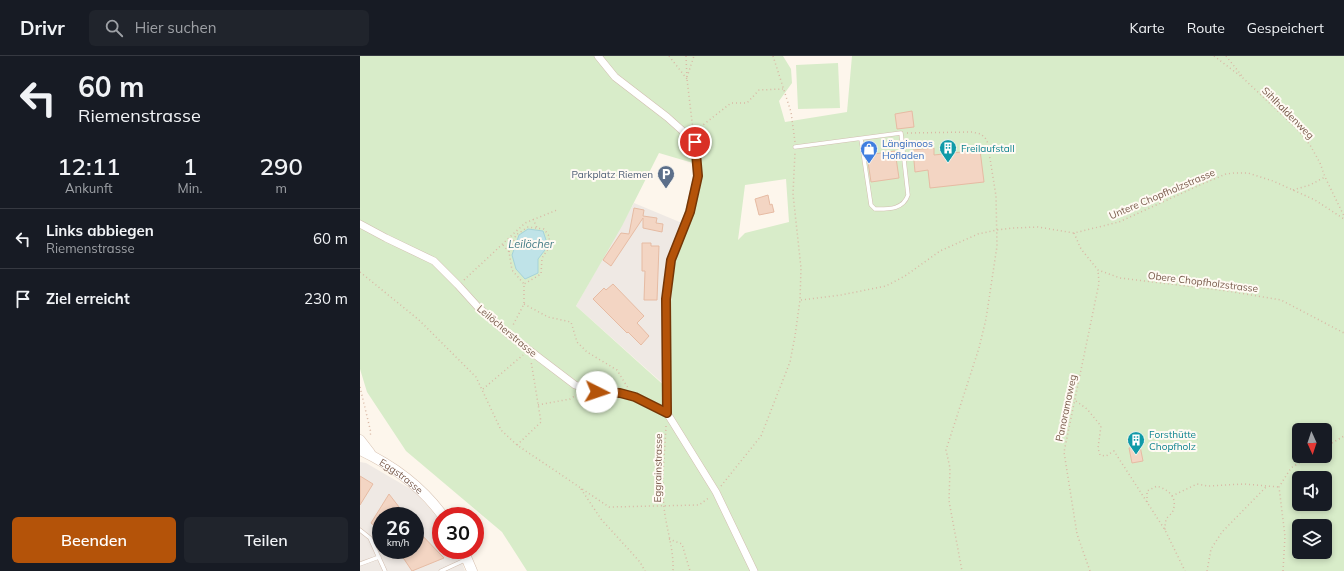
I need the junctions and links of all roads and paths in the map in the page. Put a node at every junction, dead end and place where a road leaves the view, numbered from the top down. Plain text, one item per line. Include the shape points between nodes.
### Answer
1 (598, 56) edge
2 (669, 56) edge
3 (686, 56) edge
4 (694, 56) edge
5 (773, 56) edge
6 (1214, 56) edge
7 (1226, 56) edge
8 (1243, 78) junction
9 (687, 79) junction
10 (783, 89) junction
11 (694, 132) junction
12 (901, 134) junction
13 (861, 139) junction
14 (695, 142) junction
15 (795, 147) junction
16 (1325, 178) junction
17 (1293, 190) junction
18 (557, 210) dead end
19 (1344, 216) edge
20 (533, 219) junction
21 (1344, 219) edge
22 (360, 224) edge
23 (537, 228) junction
24 (997, 230) junction
25 (1074, 233) junction
26 (503, 244) junction
27 (509, 252) junction
28 (1098, 270) junction
29 (360, 272) edge
30 (524, 284) junction
31 (458, 285) junction
32 (800, 300) junction
33 (524, 304) junction
34 (1344, 333) edge
35 (508, 334) junction
36 (529, 350) junction
37 (360, 387) edge
38 (482, 389) junction
39 (585, 389) junction
40 (635, 397) junction
41 (1076, 401) junction
42 (538, 405) junction
43 (667, 413) junction
44 (1344, 436) edge
45 (1332, 443) edge
46 (361, 445) edge
47 (517, 445) junction
48 (1299, 463) edge
49 (1267, 486) junction
50 (1278, 487) junction
51 (580, 488) junction
52 (716, 492) junction
53 (1172, 496) junction
54 (1146, 502) junction
55 (435, 507) edge
56 (664, 507) junction
57 (360, 530) edge
58 (1165, 530) junction
59 (670, 539) junction
60 (372, 542) edge
61 (374, 559) edge
62 (380, 559) edge
63 (458, 559) edge
64 (467, 559) edge
65 (360, 564) edge
66 (385, 571) edge
67 (441, 571) edge
68 (472, 571) edge
69 (645, 571) edge
70 (673, 571) edge
71 (690, 571) edge
72 (754, 571) edge
73 (962, 571) edge
74 (1090, 571) edge
75 (1185, 571) edge
76 (1207, 571) edge
77 (1283, 571) edge

1 - 14 street via 615,77
2 - 9 path
3 - 9 path
4 - 9 path
5 - 10 path
6 - 8 path, Sihlhaldenweg
7 - 8 path
8 - 16 path, Sihlhaldenweg via 1297,129 1310,145
9 - 11 path
10 - 11 path via 759,90 746,103 731,102
10 - 15 path via 791,112
11 - 14 path
12 - 13 lane
12 - 13 lane via 908,195 905,202 898,207 885,209 875,209 871,205
12 - 24 path via 981,134 987,140 996,196
13 - 15 lane
14 - 43 street via 698,176 690,212 671,260 666,299
15 - 32 path via 793,194 801,268
16 - 17 path
16 - 19 path, Sihlhaldenweg
17 - 21 path, Untere Chopfholzstrasse via 1315,200
17 - 25 path, Untere Chopfholzstrasse via 1256,175 1226,174 1119,222
18 - 20 path
20 - 23 path
20 - 26 path via 525,223
22 - 31 street, Leilöcherstrasse via 434,261
23 - 27 path via 528,227 516,235
23 - 30 path via 544,229 549,236 550,246 542,258 541,274
24 - 25 path, Untere Chopfholzstrasse via 1038,228
24 - 32 path, Untere Chopfholzstrasse via 978,234 940,251 886,286
24 - 73 path via 986,319 946,450 950,468 949,501
25 - 28 path via 1081,249
26 - 27 path
26 - 31 path
27 - 30 path via 512,270
28 - 34 path, Obere Chopfholzstrasse via 1120,278 1281,300
28 - 41 path, Panoramaweg via 1099,283
29 - 38 path via 420,320 476,377
30 - 33 path
31 - 35 street, Leilöcherstrasse
32 - 52 path via 790,362 760,436
33 - 35 path
33 - 40 path via 548,317 570,322 577,342 587,352 617,370
35 - 36 street, Leilöcherstrasse
36 - 38 path
36 - 39 street, Leilöcherstrasse via 575,385
36 - 42 path
37 - 46 path via 372,432
38 - 47 path via 501,430
39 - 40 street, Leilöcherstrasse
39 - 42 path via 570,399
40 - 43 street, Leilöcherstrasse
41 - 54 path via 1087,409 1101,426 1098,448 1100,455 1106,456 1114,451
41 - 74 path, Panoramaweg via 1064,452 1077,534
42 - 47 path via 541,422
43 - 52 street
43 - 56 path, Eggrainstrasse
44 - 45 path
46 - 55 main road, Eggstrasse via 417,486
47 - 51 path
48 - 50 path via 1291,468
49 - 50 path
49 - 53 path via 1197,484
49 - 76 path via 1222,532 1211,549
50 - 77 path via 1285,536
51 - 56 path via 608,507
51 - 69 path
52 - 56 path via 699,505
52 - 72 street
53 - 54 path via 1157,486 1147,491
53 - 58 path via 1174,504 1166,520
54 - 58 path
56 - 59 path, Eggrainstrasse
57 - 60 lane
58 - 75 path
59 - 70 path, Eggrainstrasse
59 - 71 path via 682,544
61 - 65 lane
62 - 66 lane
63 - 67 lane
64 - 68 main road

